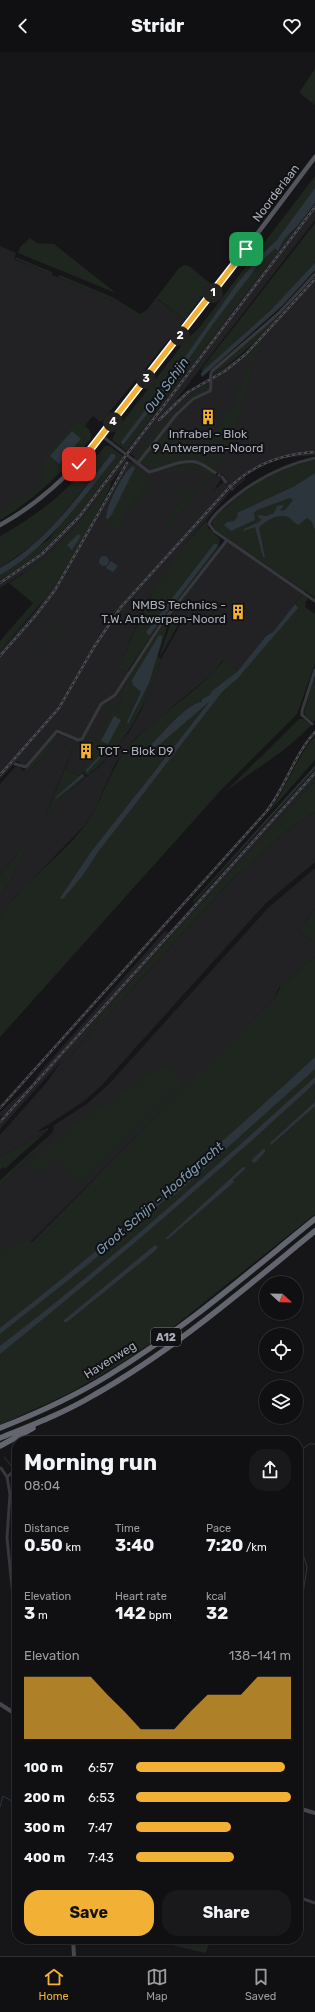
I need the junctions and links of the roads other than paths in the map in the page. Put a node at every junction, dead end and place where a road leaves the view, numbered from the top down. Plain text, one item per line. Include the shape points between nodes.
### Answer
1 (315, 157) edge
2 (315, 274) edge
3 (102, 436) junction
4 (315, 458) edge
5 (138, 463) junction
6 (214, 472) tunnel mouth
7 (222, 477) tunnel mouth
8 (225, 481) tunnel mouth
9 (234, 491) tunnel mouth
10 (237, 495) junction
11 (0, 525) edge
12 (227, 540) junction
13 (315, 601) edge
14 (315, 670) edge
15 (312, 724) dead end
16 (15, 764) dead end
17 (315, 1219) edge
18 (315, 1231) edge
19 (92, 1396) junction
20 (0, 1428) edge
21 (18, 1436) edge
22 (0, 1438) edge
23 (12, 1439) edge
24 (0, 1446) edge
25 (1, 1468) edge
26 (12, 1472) edge
27 (7, 1477) junction
28 (12, 1586) edge
29 (0, 1704) edge
30 (12, 1712) edge
31 (303, 1809) edge
32 (315, 1813) edge
33 (303, 1899) edge
34 (315, 1903) edge
35 (73, 1944) edge
36 (74, 1956) edge

1 - 3 main road, Noorderlaan
2 - 5 street via 278,314 212,371 210,391 196,397 183,408 158,434
3 - 5 street
3 - 11 main road, Noorderlaan via 79,464 47,494 31,507
4 - 10 street via 284,467
5 - 6 street via 149,472 186,462 204,465
7 - 8 street
9 - 10 street
10 - 12 street via 211,519 209,524
12 - 13 street
12 - 16 street via 162,623 115,695 101,704 82,739 78,740 57,731 25,768
14 - 15 street via 302,711 302,715
17 - 20 highway, Havenweg / A12 via 185,1324 147,1351 85,1389
18 - 19 highway, Havenweg / A12 via 190,1332
19 - 21 highway
19 - 22 highway, Havenweg / A12 via 37,1424
23 - 24 highway
25 - 27 street
26 - 27 street
27 - 28 street via 10,1494 7,1538
29 - 30 main road
31 - 32 main road
33 - 34 street
35 - 36 main road

